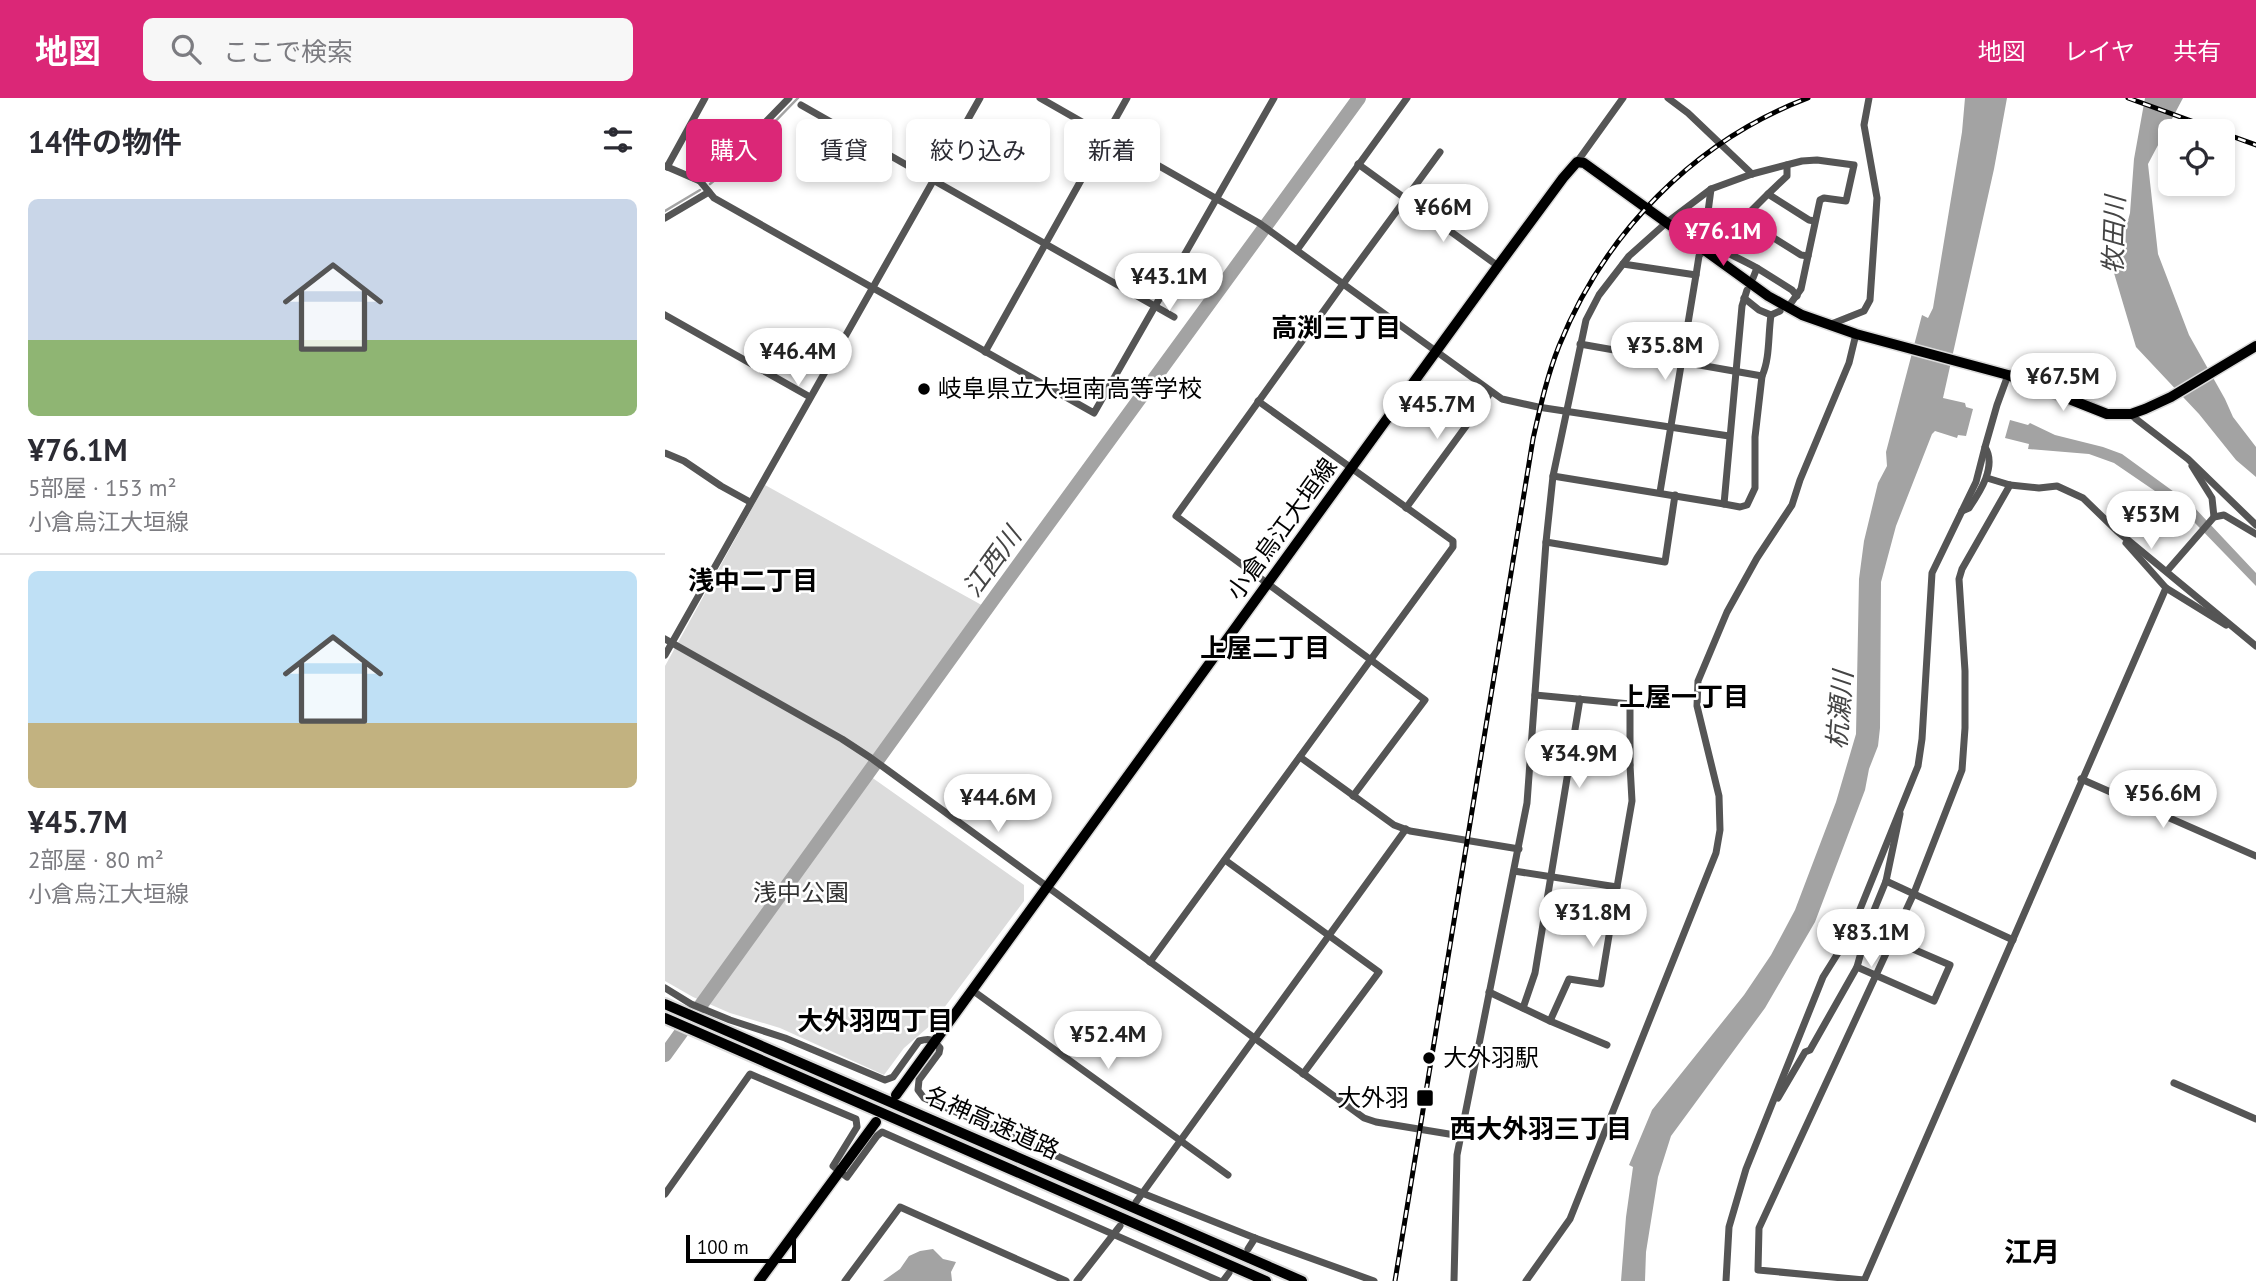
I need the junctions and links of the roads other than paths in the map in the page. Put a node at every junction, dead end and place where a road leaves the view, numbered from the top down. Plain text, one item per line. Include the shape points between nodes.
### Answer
1 (705, 98) edge
2 (789, 98) edge
3 (980, 98) edge
4 (1040, 98) edge
5 (1128, 98) edge
6 (1274, 98) edge
7 (1407, 98) edge
8 (1623, 98) edge
9 (1668, 98) edge
10 (1870, 98) edge
11 (801, 105) dead end
12 (769, 119) edge
13 (968, 119) edge
14 (1077, 119) edge
15 (1116, 119) edge
16 (1440, 152) dead end
17 (1577, 162) junction
18 (906, 164) edge
19 (1358, 164) junction
20 (1160, 165) edge
21 (1787, 165) junction
22 (666, 166) edge
23 (1752, 174) junction
24 (686, 175) edge
25 (701, 182) edge
26 (933, 182) edge
27 (937, 182) edge
28 (1080, 182) edge
29 (1711, 189) junction
30 (709, 192) junction
31 (1768, 194) junction
32 (1218, 198) junction
33 (1405, 200) junction
34 (665, 218) edge
35 (1747, 221) junction
36 (1814, 221) junction
37 (1666, 223) junction
38 (1045, 244) junction
39 (1704, 245) junction
40 (1295, 249) junction
41 (1732, 254) junction
42 (1808, 256) junction
43 (1623, 264) junction
44 (1498, 266) junction
45 (1756, 268) junction
46 (1696, 275) junction
47 (1752, 278) dead end
48 (1343, 284) junction
49 (872, 288) junction
50 (1747, 290) dead end
51 (1797, 296) junction
52 (1744, 298) junction
53 (1791, 303) dead end
54 (1156, 307) junction
55 (1780, 312) dead end
56 (665, 315) edge
57 (1771, 316) junction
58 (1174, 317) dead end
59 (1828, 325) junction
60 (1860, 335) junction
61 (1580, 344) junction
62 (2256, 346) edge
63 (985, 352) junction
64 (1437, 352) junction
65 (1682, 362) junction
66 (1736, 370) junction
67 (2004, 373) junction
68 (1762, 376) junction
69 (1491, 392) junction
70 (810, 397) junction
71 (1258, 401) junction
72 (1567, 410) junction
73 (2131, 414) junction
74 (1672, 427) junction
75 (1729, 436) junction
76 (1985, 447) junction
77 (665, 453) edge
78 (2188, 459) junction
79 (1351, 470) junction
80 (1553, 476) junction
81 (1987, 478) junction
82 (2010, 485) junction
83 (1660, 492) junction
84 (1675, 495) junction
85 (750, 502) junction
86 (1724, 504) junction
87 (1406, 508) junction
88 (1962, 510) junction
89 (2214, 517) junction
90 (2256, 525) edge
91 (2117, 531) junction
92 (2256, 534) edge
93 (1546, 542) junction
94 (2167, 571) junction
95 (1267, 584) junction
96 (2166, 588) junction
97 (2235, 628) junction
98 (668, 640) edge
99 (2256, 646) edge
100 (665, 655) edge
101 (1371, 659) junction
102 (1535, 695) junction
103 (1580, 699) junction
104 (1530, 755) junction
105 (1300, 757) junction
106 (1570, 759) junction
107 (1630, 765) junction
108 (2081, 779) junction
109 (1353, 796) junction
110 (1900, 808) junction
111 (1406, 830) junction
112 (1519, 849) junction
113 (2256, 856) edge
114 (1225, 860) junction
115 (1514, 871) junction
116 (1551, 877) junction
117 (1886, 881) junction
118 (1046, 886) junction
119 (1617, 887) junction
120 (1914, 893) junction
121 (1330, 937) junction
122 (1892, 940) junction
123 (2013, 940) junction
124 (1150, 962) junction
125 (1857, 967) junction
126 (1876, 975) junction
127 (665, 988) edge
128 (972, 990) junction
129 (1489, 992) junction
130 (668, 1005) edge
131 (1523, 1008) junction
132 (666, 1019) edge
133 (1550, 1021) junction
134 (729, 1026) junction
135 (1254, 1039) junction
136 (935, 1041) junction
137 (1607, 1045) dead end
138 (1303, 1074) junction
139 (2174, 1083) dead end
140 (896, 1096) dead end
141 (1774, 1100) junction
142 (2256, 1119) edge
143 (876, 1122) dead end
144 (1461, 1136) junction
145 (1180, 1141) junction
146 (838, 1172) junction
147 (1228, 1175) dead end
148 (1142, 1193) junction
149 (665, 1194) edge
150 (1136, 1202) dead end
151 (1120, 1226) dead end
152 (1114, 1233) junction
153 (1255, 1238) junction
154 (1248, 1249) dead end
155 (1229, 1273) dead end
156 (1864, 1280) edge
157 (759, 1281) edge
158 (845, 1281) edge
159 (1066, 1281) edge
160 (1077, 1281) edge
161 (1221, 1281) edge
162 (1266, 1281) edge
163 (1303, 1281) edge
164 (1374, 1281) edge
165 (1454, 1281) edge
166 (1526, 1281) edge
167 (1726, 1281) edge

1 - 22 street
2 - 12 street
3 - 13 street
4 - 14 street
5 - 15 street
6 - 32 street
7 - 19 street
8 - 17 street
9 - 23 street
10 - 59 street via 1864,125 1877,198 1870,300 1864,311
11 - 18 street
16 - 33 street
17 - 37 main road
17 - 44 main road, 小倉烏江大垣線
19 - 33 street
19 - 40 street
20 - 32 street
21 - 23 street
21 - 31 street via 1787,176
21 - 36 street via 1817,160 1854,165 1846,201 1820,200
22 - 24 street
23 - 29 street
25 - 30 street
26 - 49 street
27 - 38 street
28 - 38 street
29 - 37 street
29 - 39 street
30 - 34 street
30 - 49 street
31 - 35 street
31 - 36 street
32 - 40 street
32 - 54 street
33 - 44 street
33 - 48 street
35 - 41 street
35 - 42 street
36 - 42 street
37 - 39 main road
37 - 43 street
38 - 54 street
38 - 63 street
39 - 41 street
39 - 46 street
39 - 59 main road via 1768,296
40 - 48 street
41 - 45 street
42 - 51 street
43 - 46 street
43 - 61 street via 1599,295
44 - 64 main road, 小倉烏江大垣線
45 - 47 street
45 - 51 street
46 - 65 street
48 - 64 street
48 - 71 street
49 - 63 street
49 - 70 street
50 - 52 street
51 - 53 street
52 - 57 street
52 - 66 street
54 - 58 street
54 - 63 street via 1094,413
55 - 57 street
56 - 70 street
57 - 68 street via 1768,363
59 - 60 main road
60 - 67 main road
60 - 166 street via 1791,505 1733,601 1698,681 1697,706 1719,796 1716,853 1570,1219
61 - 65 street
61 - 72 street
62 - 73 main road via 2171,397
64 - 69 street
64 - 79 main road, 小倉烏江大垣線
65 - 66 street
65 - 74 street
66 - 68 street
66 - 75 street
67 - 73 main road via 2107,414
67 - 76 street
68 - 86 street via 1755,488 1747,505
69 - 72 street via 1512,401
69 - 87 street
70 - 85 street
71 - 79 street
71 - 95 street via 1176,516
72 - 74 street
72 - 80 street
73 - 78 street
74 - 75 street
74 - 83 street
75 - 86 street
76 - 81 street
76 - 88 street via 1976,482
77 - 85 street
78 - 89 street via 2212,498
78 - 90 street
79 - 87 street
79 - 95 main road, 小倉烏江大垣線
80 - 83 street
80 - 93 street
81 - 82 street
81 - 88 street via 1969,508
82 - 91 street via 2057,486 2083,498
82 - 120 street via 1959,579 1964,761
83 - 84 street
84 - 86 street
84 - 93 street via 1665,562
85 - 98 street
87 - 101 street via 1453,541 1453,547
88 - 110 street via 1932,573 1922,739 1918,766
89 - 92 street via 2224,515
89 - 94 street
91 - 94 street
91 - 96 street
93 - 102 street
94 - 97 street
95 - 101 street
95 - 118 main road, 小倉烏江大垣線
96 - 97 street
96 - 108 street
97 - 99 street
98 - 100 street
98 - 118 street via 842,739
101 - 105 street
101 - 109 street via 1425,700
102 - 103 street
102 - 104 street
103 - 106 street
103 - 107 street via 1630,704
104 - 106 street
104 - 112 street
105 - 109 street
105 - 114 street
106 - 107 street
106 - 116 street
107 - 119 street via 1632,801
108 - 113 street
108 - 123 street
109 - 111 street
110 - 117 street
110 - 141 street via 1850,934 1823,977
111 - 112 street
111 - 121 street
112 - 115 street
114 - 121 street
114 - 124 street
115 - 116 street
115 - 129 street
116 - 119 street
116 - 131 street via 1535,973
117 - 120 street
117 - 125 street
118 - 124 street
118 - 128 main road, 小倉烏江大垣線
119 - 133 street via 1601,984 1569,979
120 - 122 street
120 - 123 street
121 - 135 street
121 - 138 street via 1379,972
122 - 126 street
122 - 126 street via 1950,965 1934,1001
123 - 156 street
124 - 135 street
125 - 126 street
125 - 141 street via 1810,1050
126 - 156 street via 1759,1228 1758,1270
127 - 134 street
128 - 136 main road, 小倉烏江大垣線
128 - 145 street
129 - 131 street
129 - 144 street
130 - 134 highway, 名神高速道路
131 - 133 street
132 - 162 highway, 名神高速道路
133 - 137 street
134 - 136 street via 785,1038 885,1080 893,1077 919,1041
134 - 163 highway, 名神高速道路
135 - 138 street
135 - 145 street
136 - 140 main road, 小倉烏江大垣線
136 - 148 street via 939,1053 919,1080 918,1090 924,1098
138 - 144 street via 1364,1118
139 - 142 street
141 - 167 street via 1734,1207
143 - 146 main road
144 - 165 street via 1455,1178
145 - 147 street
145 - 148 street
146 - 149 street via 833,1166 857,1127 856,1119 750,1074
146 - 152 street via 847,1177 882,1132
146 - 157 main road
148 - 150 street
148 - 153 street
151 - 152 street
152 - 160 street
152 - 161 street
153 - 154 street
153 - 164 street
155 - 161 street
158 - 159 street via 899,1207

